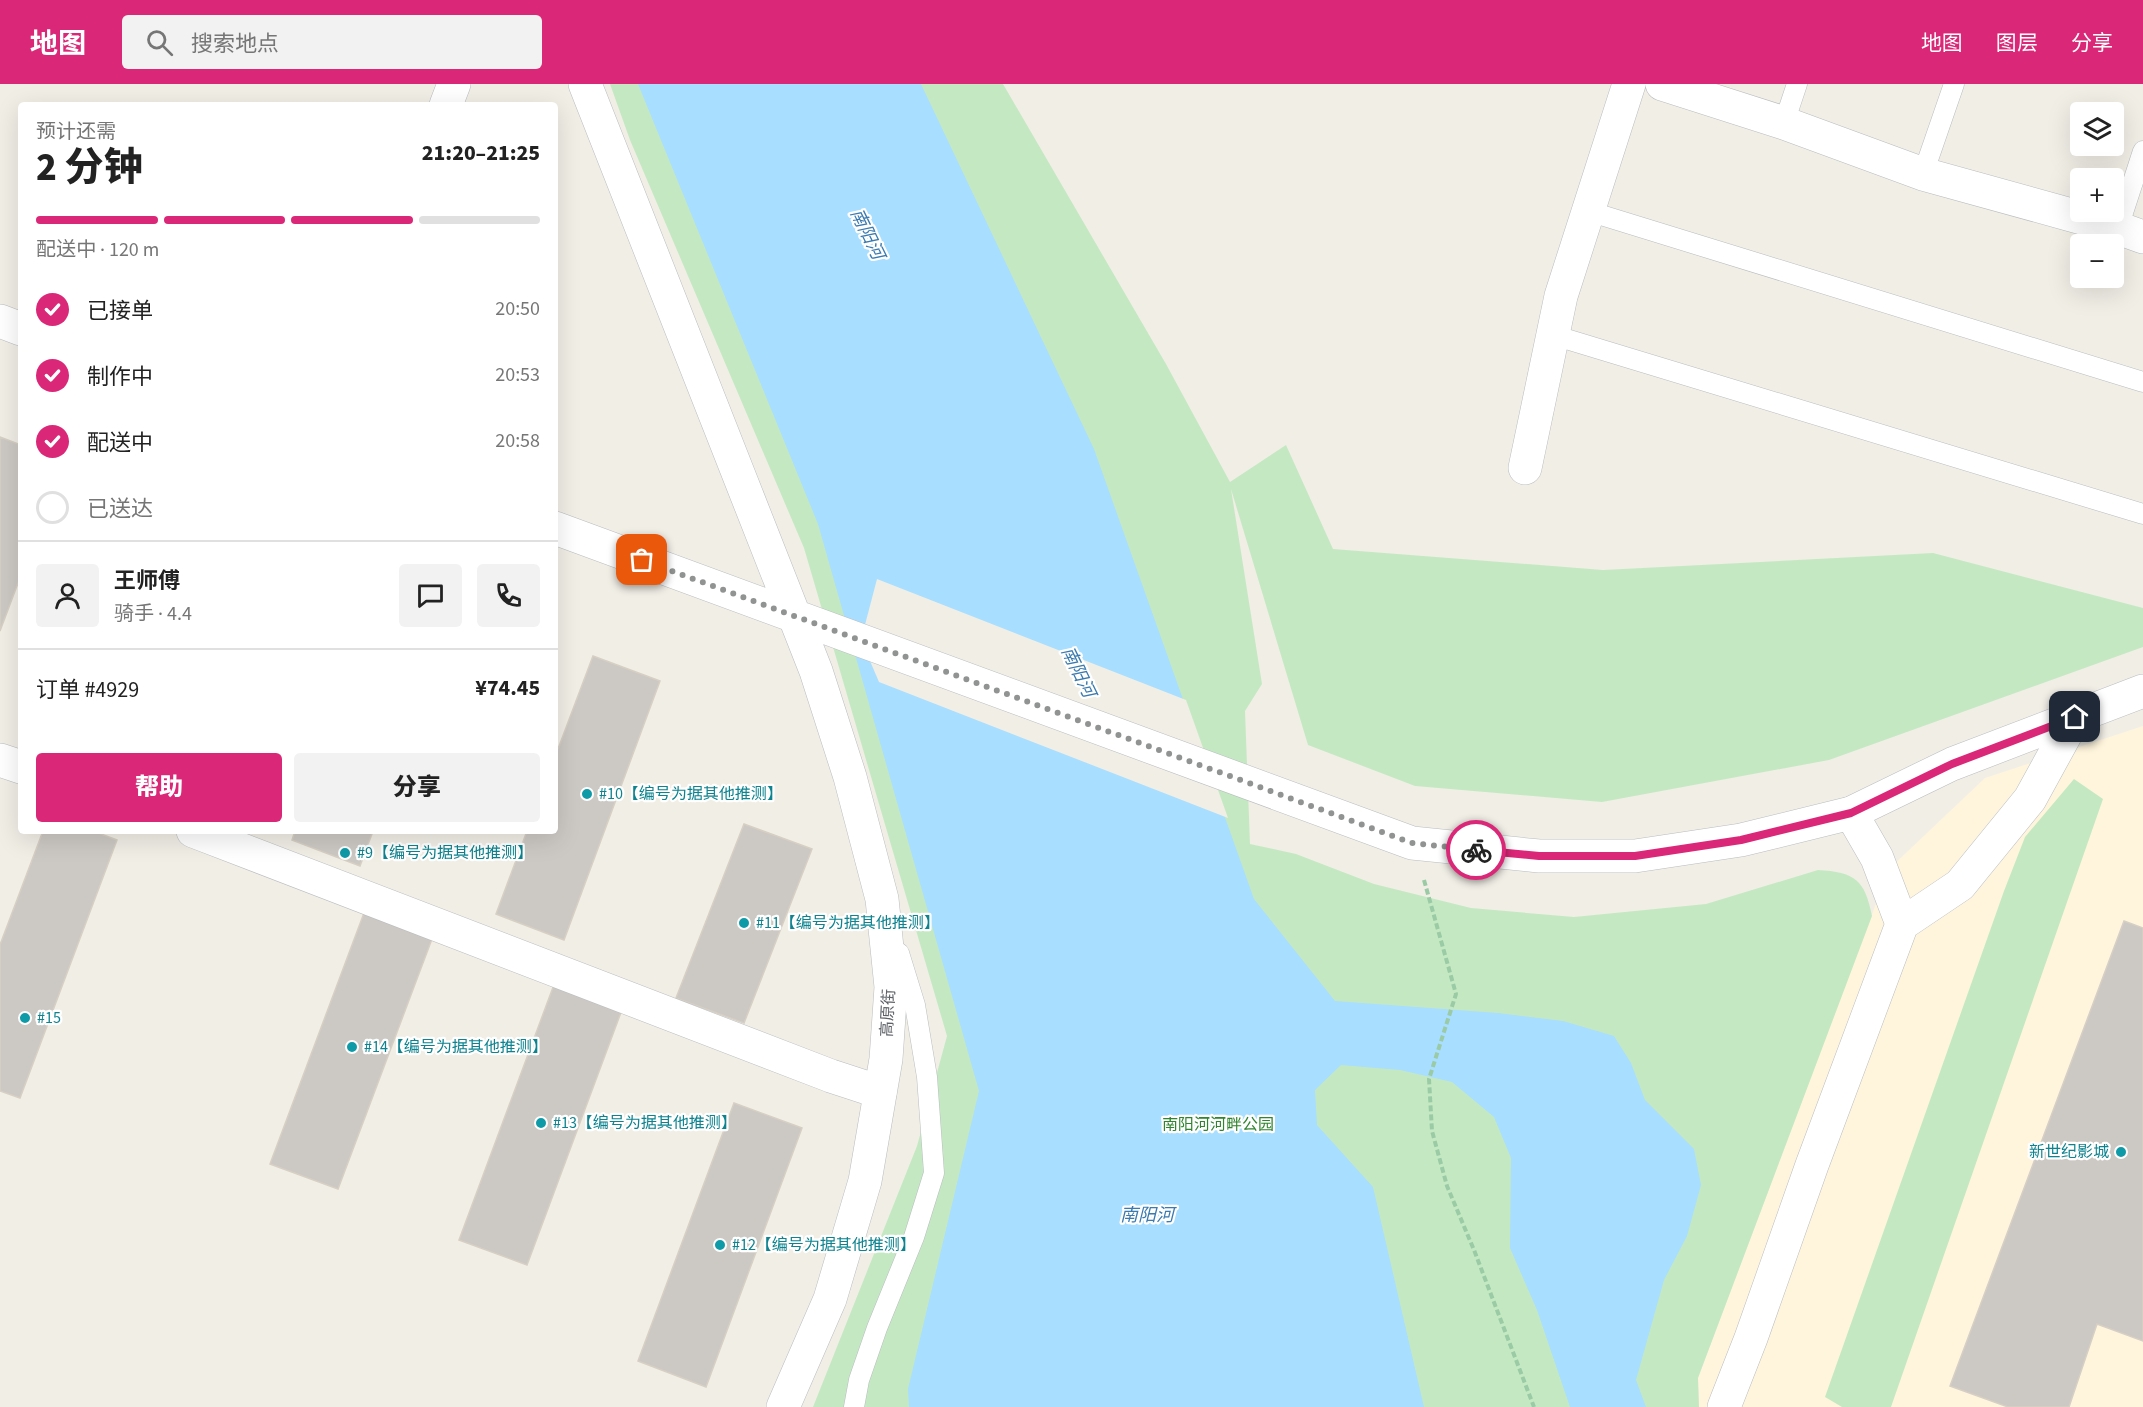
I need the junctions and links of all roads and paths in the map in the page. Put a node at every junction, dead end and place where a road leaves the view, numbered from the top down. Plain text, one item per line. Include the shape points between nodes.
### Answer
1 (454, 84) edge
2 (585, 84) edge
3 (1629, 84) edge
4 (1662, 84) edge
5 (1797, 84) edge
6 (1954, 84) edge
7 (447, 102) edge
8 (1784, 123) junction
9 (2143, 151) edge
10 (1923, 174) junction
11 (1588, 211) junction
12 (2130, 233) edge
13 (0, 321) edge
14 (18, 328) edge
15 (1553, 335) junction
16 (2143, 382) edge
17 (1525, 468) dead end
18 (2143, 514) edge
19 (558, 529) edge
20 (795, 616) junction
21 (2143, 691) edge
22 (2075, 717) junction
23 (0, 760) edge
24 (18, 766) edge
25 (1851, 813) junction
26 (210, 834) edge
27 (250, 841) edge
28 (1412, 843) junction
29 (882, 899) junction
30 (1902, 924) junction
31 (880, 1092) junction
32 (783, 1407) edge
33 (854, 1407) edge
34 (1534, 1407) edge
35 (1724, 1407) edge

1 - 7 street
2 - 20 street, 高原街
3 - 11 street
4 - 8 street
5 - 8 lane
6 - 10 lane
8 - 10 street
9 - 12 lane
10 - 12 street
11 - 15 street
11 - 16 lane
13 - 14 street
15 - 17 street
15 - 18 lane
19 - 20 street
20 - 28 street
20 - 29 street, 高原街 via 850,777
21 - 22 street
22 - 25 street via 1952,764
22 - 30 street via 2030,799 1960,885
23 - 24 street
25 - 28 street via 1741,840 1635,856 1539,856
25 - 30 street via 1877,858
26 - 27 street
27 - 31 street via 831,1076
28 - 34 path via 1456,994 1429,1079 1432,1131 1447,1186
29 - 31 street, 高原街 via 891,987
29 - 33 lane via 915,1005 927,1077 933,1173 914,1237 859,1380
30 - 35 street
31 - 32 street, 高原街 via 865,1181 830,1299

